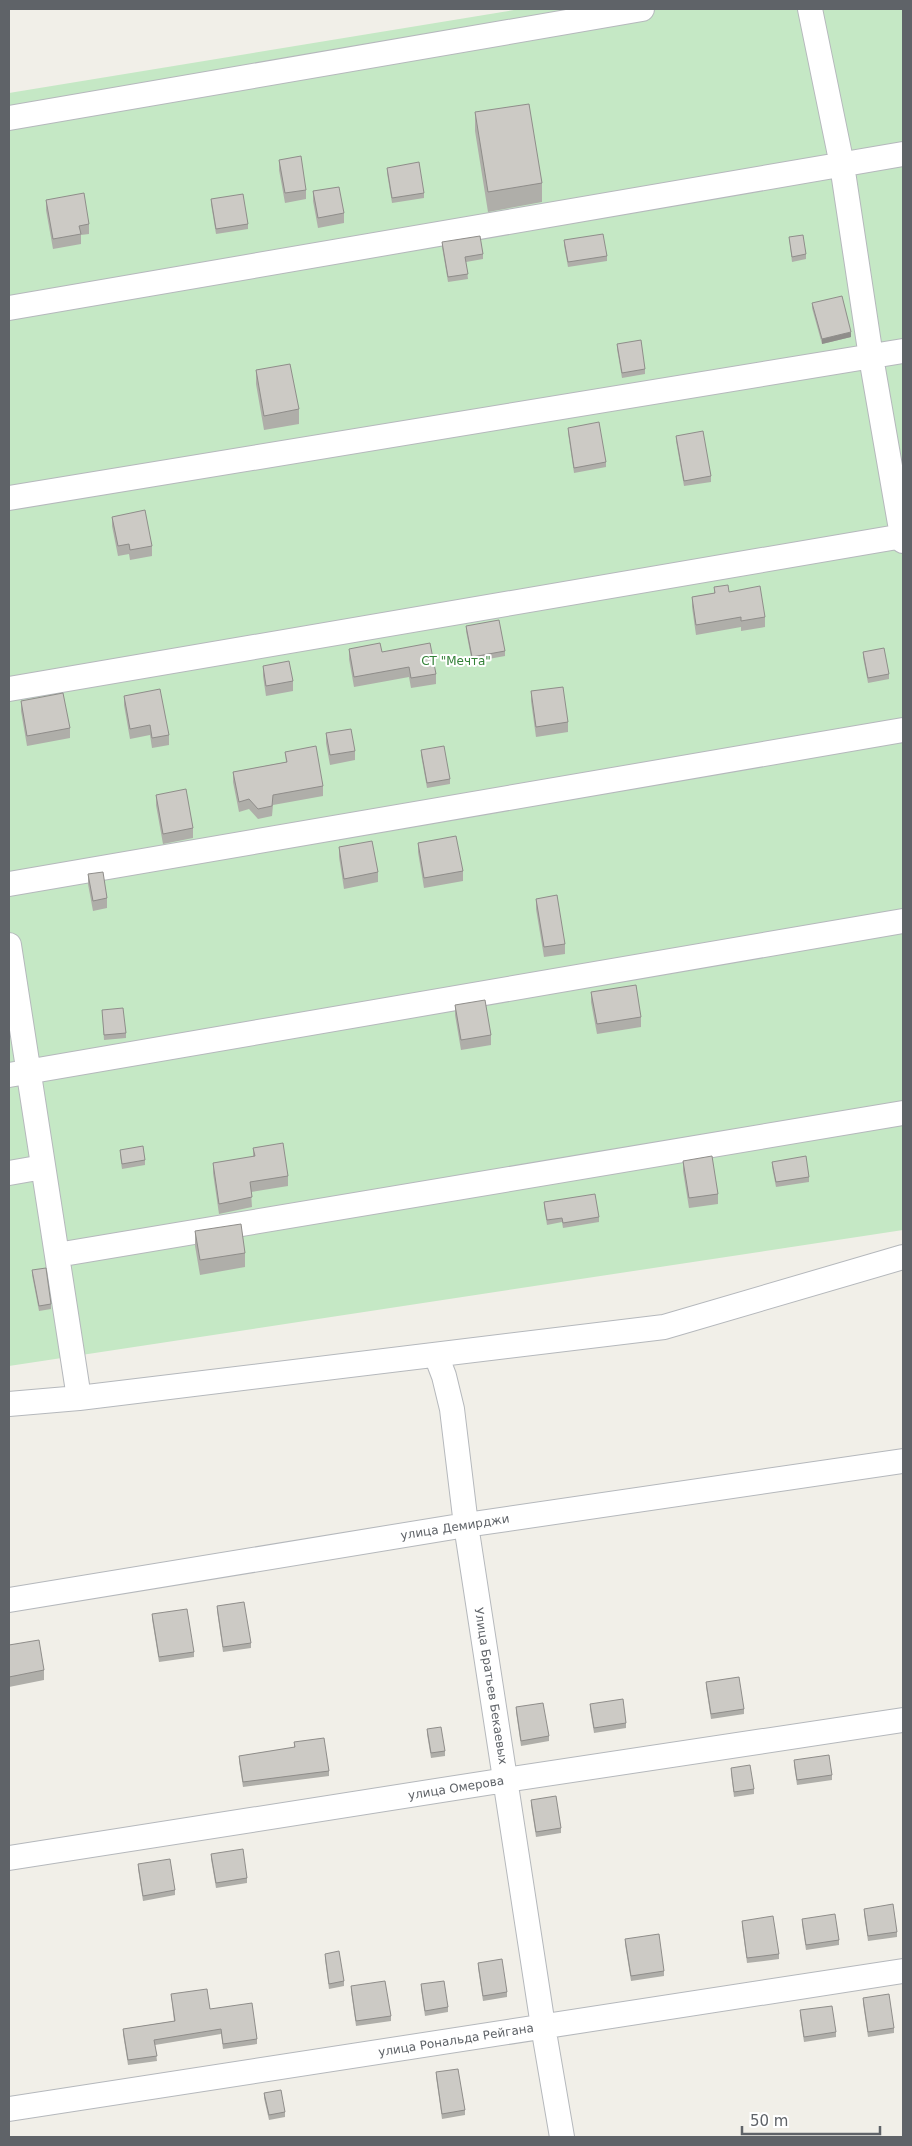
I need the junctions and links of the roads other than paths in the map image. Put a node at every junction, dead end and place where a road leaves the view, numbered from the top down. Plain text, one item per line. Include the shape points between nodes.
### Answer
1 (642, 9) edge
2 (810, 9) edge
3 (9, 118) edge
4 (903, 154) edge
5 (842, 165) junction
6 (9, 308) edge
7 (903, 351) edge
8 (872, 356) junction
9 (9, 498) edge
10 (903, 538) edge
11 (9, 688) edge
12 (903, 730) edge
13 (9, 884) edge
14 (903, 921) edge
15 (9, 945) edge
16 (19, 1074) edge
17 (903, 1113) edge
18 (43, 1167) junction
19 (9, 1173) edge
20 (57, 1256) junction
21 (903, 1257) edge
22 (436, 1355) junction
23 (79, 1398) junction
24 (9, 1404) edge
25 (903, 1461) edge
26 (466, 1525) junction
27 (9, 1600) edge
28 (903, 1720) edge
29 (506, 1780) junction
30 (9, 1858) edge
31 (903, 1971) edge
32 (543, 2026) junction
33 (9, 2109) edge
34 (562, 2137) edge

1 - 3 street
2 - 5 street
4 - 5 street
5 - 6 street
5 - 8 street
7 - 8 street
8 - 9 street
8 - 10 street
10 - 11 street
12 - 13 street
14 - 16 street
15 - 16 street
16 - 18 street
17 - 20 street
18 - 19 street
18 - 20 street
20 - 23 street
21 - 22 street via 664,1327
22 - 23 street
22 - 26 street, Улица Братьев Бекаевых via 452,1409
23 - 24 street
25 - 26 street, улица Демирджи
26 - 27 street, улица Демирджи
26 - 29 street, Улица Братьев Бекаевых
28 - 29 street, улица Омерова
29 - 30 street, улица Омерова
29 - 32 street, Улица Братьев Бекаевых
31 - 32 street, улица Рональда Рейгана
32 - 33 street, улица Рональда Рейгана
32 - 34 street, Улица Братьев Бекаевых

